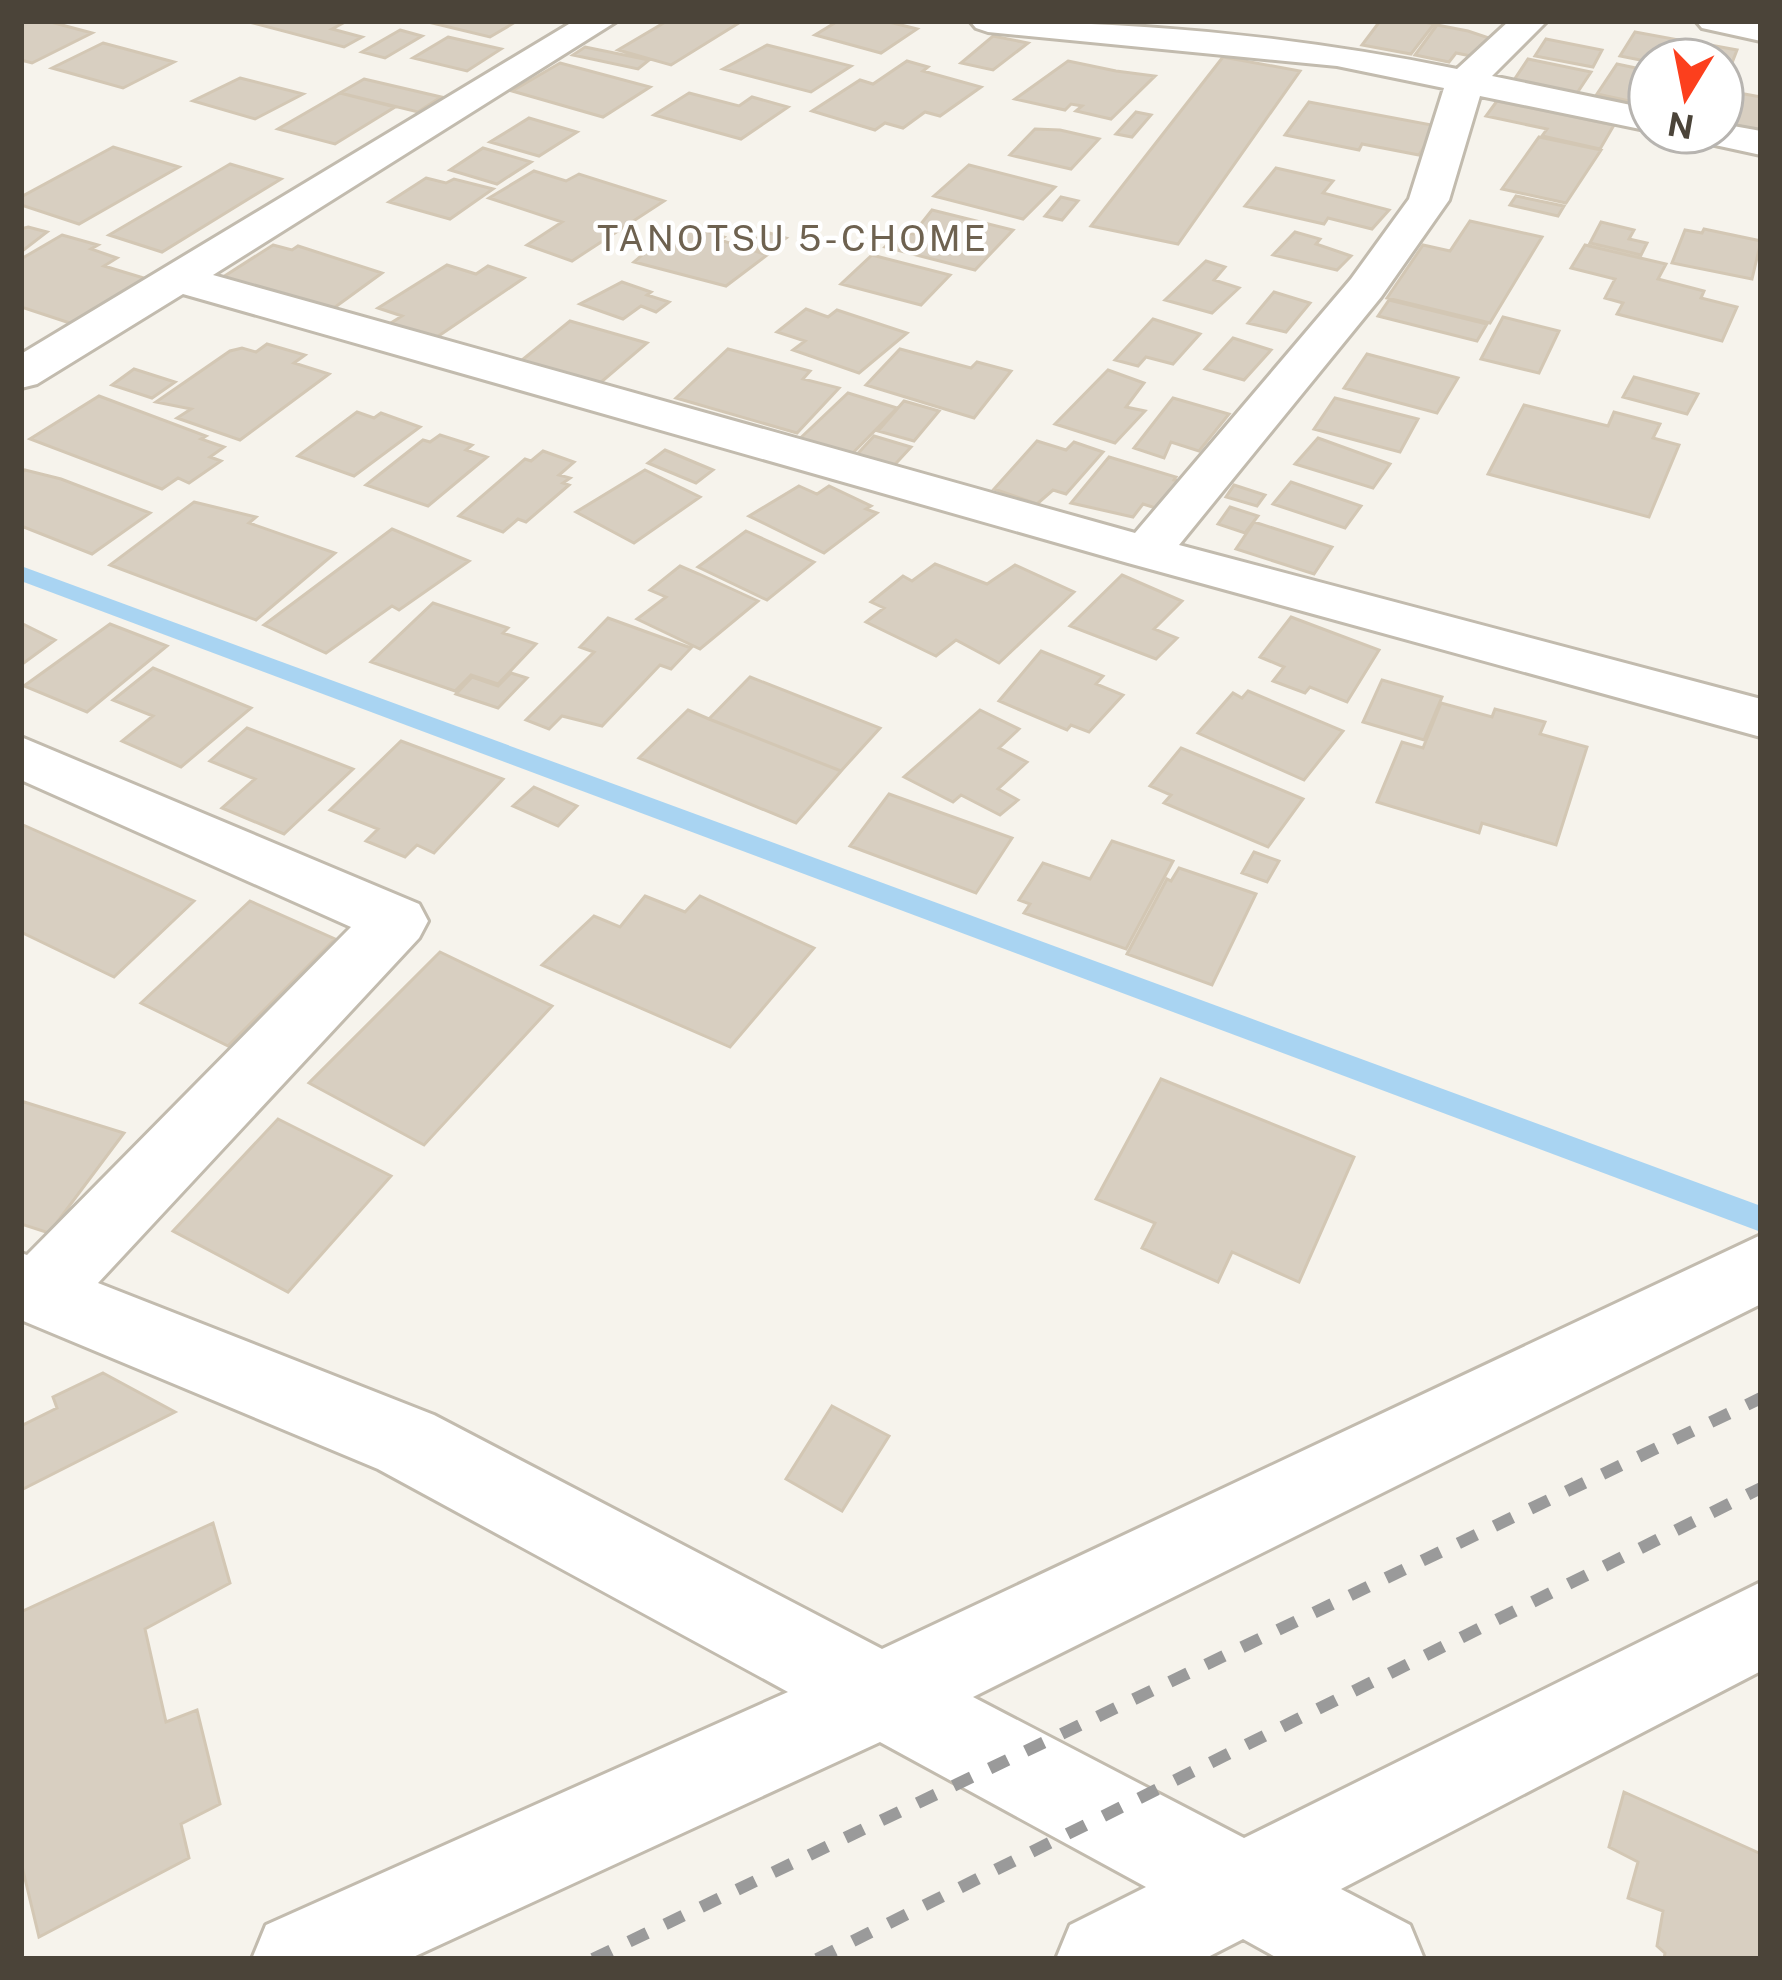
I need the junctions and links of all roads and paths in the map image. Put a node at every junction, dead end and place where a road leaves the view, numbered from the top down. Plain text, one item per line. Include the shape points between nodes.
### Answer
1 (599, 21) edge
2 (988, 21) edge
3 (1529, 21) edge
4 (1714, 21) edge
5 (1761, 30) edge
6 (1465, 82) junction
7 (1626, 115) edge
8 (182, 280) junction
9 (21, 374) edge
10 (1146, 552) junction
11 (1761, 718) edge
12 (21, 757) edge
13 (1761, 1268) edge
14 (30, 1290) edge
15 (1761, 1625) edge
16 (878, 1697) junction
17 (1242, 1887) junction
18 (300, 1959) edge
19 (1104, 1959) edge
20 (1376, 1959) edge

1 - 8 street
2 - 6 street via 1337,55
3 - 6 street
4 - 5 street
6 - 7 street
6 - 10 street via 1429,200 1366,288
8 - 9 street
8 - 10 street
10 - 11 street
12 - 14 street via 396,921
13 - 16 street
14 - 16 street via 406,1442
15 - 17 street
16 - 17 street
16 - 18 street
17 - 19 street
17 - 20 street

